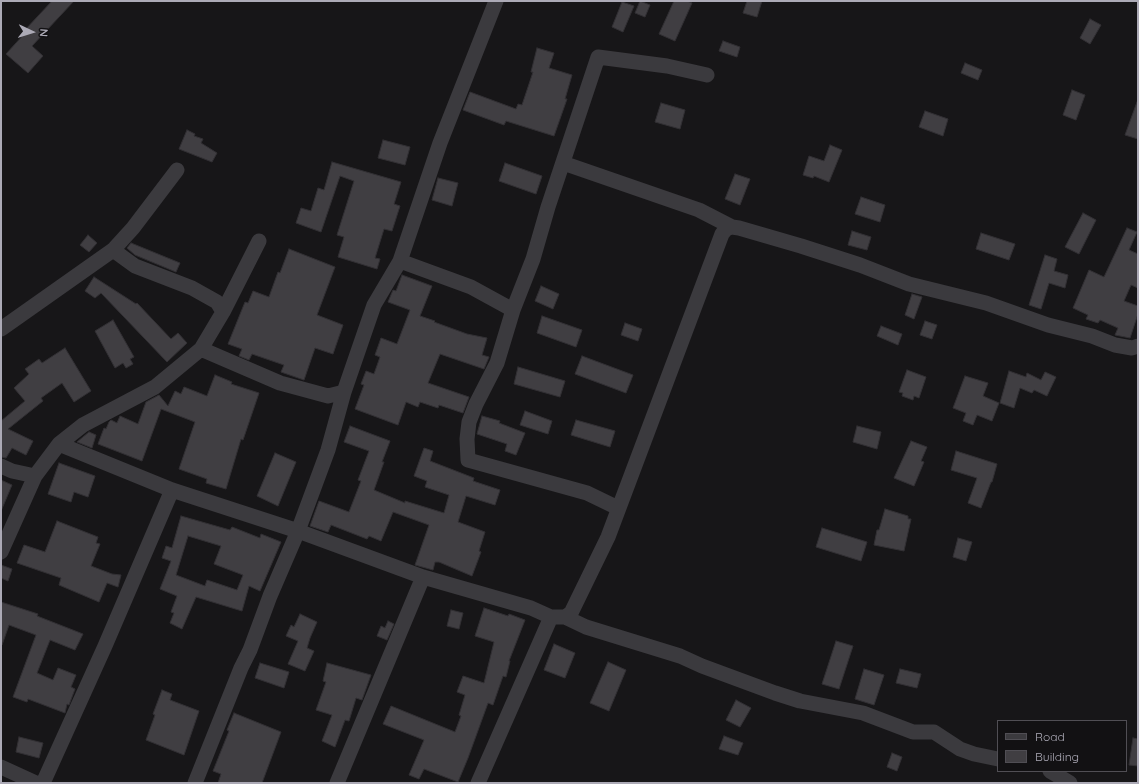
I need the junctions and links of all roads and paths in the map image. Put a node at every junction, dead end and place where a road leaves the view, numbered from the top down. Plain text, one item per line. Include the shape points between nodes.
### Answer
1 (496, 1) edge
2 (707, 75) dead end
3 (563, 163) junction
4 (176, 170) dead end
5 (732, 227) junction
6 (259, 241) dead end
7 (113, 250) junction
8 (400, 261) junction
9 (513, 310) junction
10 (224, 312) junction
11 (1, 329) edge
12 (1138, 346) edge
13 (201, 349) junction
14 (344, 392) junction
15 (328, 396) junction
16 (337, 413) junction
17 (59, 444) junction
18 (1, 466) edge
19 (35, 476) junction
20 (172, 490) junction
21 (618, 508) junction
22 (298, 531) junction
23 (1, 552) edge
24 (423, 577) junction
25 (558, 617) junction
26 (997, 759) edge
27 (1, 767) edge
28 (1052, 772) edge
29 (36, 783) edge
30 (43, 783) edge
31 (195, 783) edge
32 (337, 783) edge
33 (478, 783) edge
34 (1070, 783) edge

1 - 8 street via 440,143
2 - 3 street via 667,66 598,57
3 - 5 street via 699,210
3 - 9 street via 533,259
4 - 7 street via 133,228
5 - 12 street via 860,265 909,284 986,303 1115,345 1132,348
5 - 21 street via 722,234
6 - 10 street
7 - 10 street via 135,266 192,288 217,302
7 - 11 street
8 - 9 street via 471,287
8 - 14 street via 374,305
9 - 21 street via 497,363 469,422 468,460 587,493
10 - 13 street
13 - 15 street via 280,383
13 - 17 street via 155,388 83,425
14 - 15 street
14 - 16 street
15 - 16 street
16 - 22 street via 328,450
17 - 19 street
17 - 20 street
18 - 19 street
19 - 23 street
20 - 22 street
20 - 30 street
21 - 25 street via 605,544 571,613
22 - 24 street
22 - 31 street
24 - 25 street
24 - 32 street
25 - 26 street via 680,656 727,676 800,701 863,713 913,732 934,732 960,749
25 - 33 street
27 - 29 street
28 - 34 street

